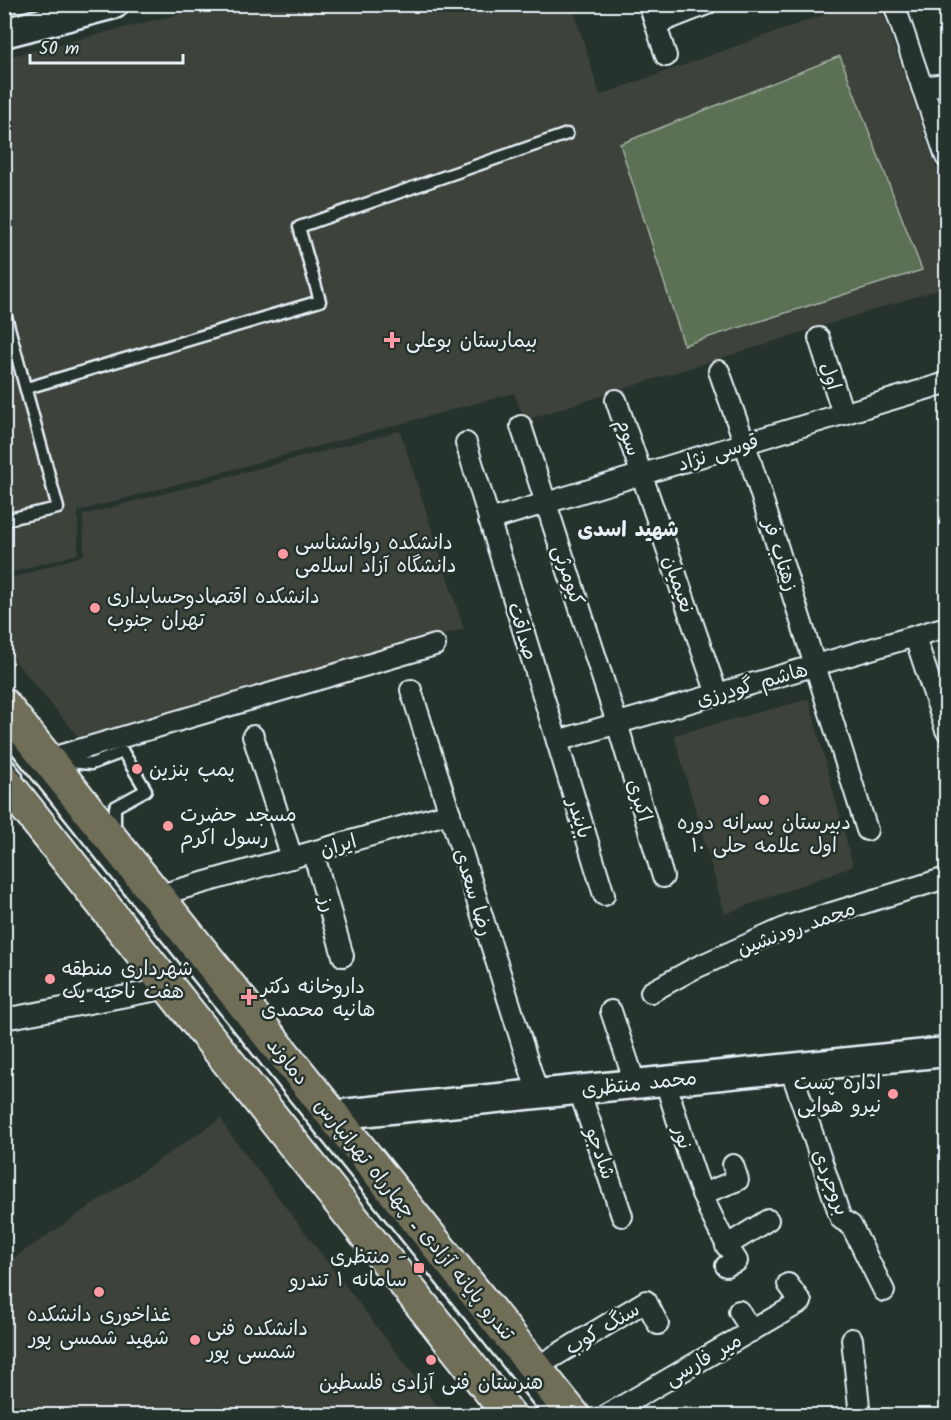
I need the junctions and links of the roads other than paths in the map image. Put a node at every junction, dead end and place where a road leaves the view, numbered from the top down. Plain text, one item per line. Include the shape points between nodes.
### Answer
1 (114, 4) edge
2 (649, 4) edge
3 (707, 4) edge
4 (894, 4) edge
5 (656, 24) junction
6 (4, 33) edge
7 (666, 56) dead end
8 (946, 84) edge
9 (922, 87) junction
10 (567, 134) dead end
11 (946, 157) edge
12 (4, 309) edge
13 (819, 338) dead end
14 (719, 371) dead end
15 (946, 384) edge
16 (27, 388) junction
17 (616, 400) dead end
18 (843, 414) junction
19 (521, 426) dead end
20 (466, 444) dead end
21 (745, 444) junction
22 (642, 474) junction
23 (546, 503) junction
24 (4, 520) edge
25 (489, 520) junction
26 (946, 627) edge
27 (915, 637) junction
28 (435, 645) dead end
29 (816, 665) junction
30 (411, 690) dead end
31 (717, 694) junction
32 (4, 705) edge
33 (617, 723) junction
34 (946, 730) edge
35 (4, 734) edge
36 (253, 736) dead end
37 (557, 741) junction
38 (48, 759) junction
39 (4, 760) edge
40 (16, 784) edge
41 (450, 813) junction
42 (867, 830) dead end
43 (116, 845) junction
44 (313, 852) junction
45 (292, 858) junction
46 (663, 877) dead end
47 (946, 878) edge
48 (604, 895) dead end
49 (156, 896) junction
50 (344, 956) dead end
51 (169, 988) junction
52 (651, 992) dead end
53 (611, 1011) dead end
54 (4, 1018) edge
55 (946, 1052) edge
56 (790, 1067) junction
57 (665, 1081) junction
58 (635, 1083) junction
59 (579, 1090) junction
60 (538, 1094) junction
61 (332, 1115) junction
62 (733, 1165) dead end
63 (702, 1194) junction
64 (622, 1216) dead end
65 (768, 1220) dead end
66 (722, 1239) junction
67 (726, 1266) dead end
68 (789, 1284) dead end
69 (884, 1291) dead end
70 (739, 1311) dead end
71 (658, 1324) dead end
72 (752, 1331) junction
73 (852, 1339) dead end
74 (536, 1368) junction
75 (491, 1374) dead end
76 (515, 1414) edge
77 (550, 1416) edge
78 (574, 1416) edge
79 (605, 1416) edge
80 (860, 1416) edge

1 - 6 main road
2 - 5 street
3 - 5 street
4 - 9 street
5 - 7 street
8 - 9 street
9 - 11 street
10 - 16 lane via 298,227 320,301
12 - 16 lane
13 - 18 street, اول
14 - 21 street, زهتاب فر
15 - 18 street, قوسی نژاد
16 - 24 lane via 58,508
17 - 22 street, سوم
18 - 21 street, قوسی نژاد
19 - 23 street, کیومرثی
20 - 25 street, صداقت
21 - 22 street, قوسی نژاد
21 - 29 street, زهتاب فر
22 - 23 street, قوسی نژاد
22 - 31 street, نعیمیان
23 - 25 street, قوسی نژاد
23 - 33 street, کیومرثی
25 - 37 street, صداقت
26 - 27 street, هاشم گودرزی
27 - 29 street, هاشم گودرزی
27 - 34 street
28 - 38 street
29 - 31 street, هاشم گودرزی
29 - 42 street, زهتاب فر
30 - 41 street, رضا سعدی
31 - 33 street, هاشم گودرزی
32 - 38 main road, دماوند
33 - 37 street, هاشم گودرزی
33 - 46 street, اکبری
35 - 77 lane, تندرو پایانه آزادی ـ چهارراه تهرانپارس
36 - 45 street
37 - 48 street, بایندر
38 - 43 main road, دماوند
38 - 43 lane via 91,764 123,752 146,790 115,807
39 - 40 lane
40 - 51 main road
41 - 44 street, ایران
41 - 60 street, رضا سعدی
43 - 49 main road, دماوند
44 - 45 street, ایران
44 - 50 street, رز
45 - 49 street, ایران
47 - 52 street, محمد رودنشین via 789,926
49 - 61 main road, دماوند
51 - 54 street
51 - 76 main road
53 - 58 street
55 - 56 main road, محمد منتظری
56 - 57 main road, محمد منتظری
56 - 69 street, بروجردی via 841,1219 851,1225
57 - 58 main road, محمد منتظری
57 - 63 street, نور
58 - 59 main road, محمد منتظری
59 - 60 main road, محمد منتظری
59 - 64 street, شادجو
60 - 61 main road, محمد منتظری
61 - 74 main road, دماوند
62 - 63 street via 738,1180
63 - 66 street, نور
65 - 66 street
66 - 67 street via 737,1261
68 - 72 street, میر فارسی via 801,1302
70 - 72 street
71 - 74 street, سنگ کوب via 646,1301
72 - 79 street, میر فارسی
73 - 80 street
74 - 78 main road, دماوند
75 - 76 lane

